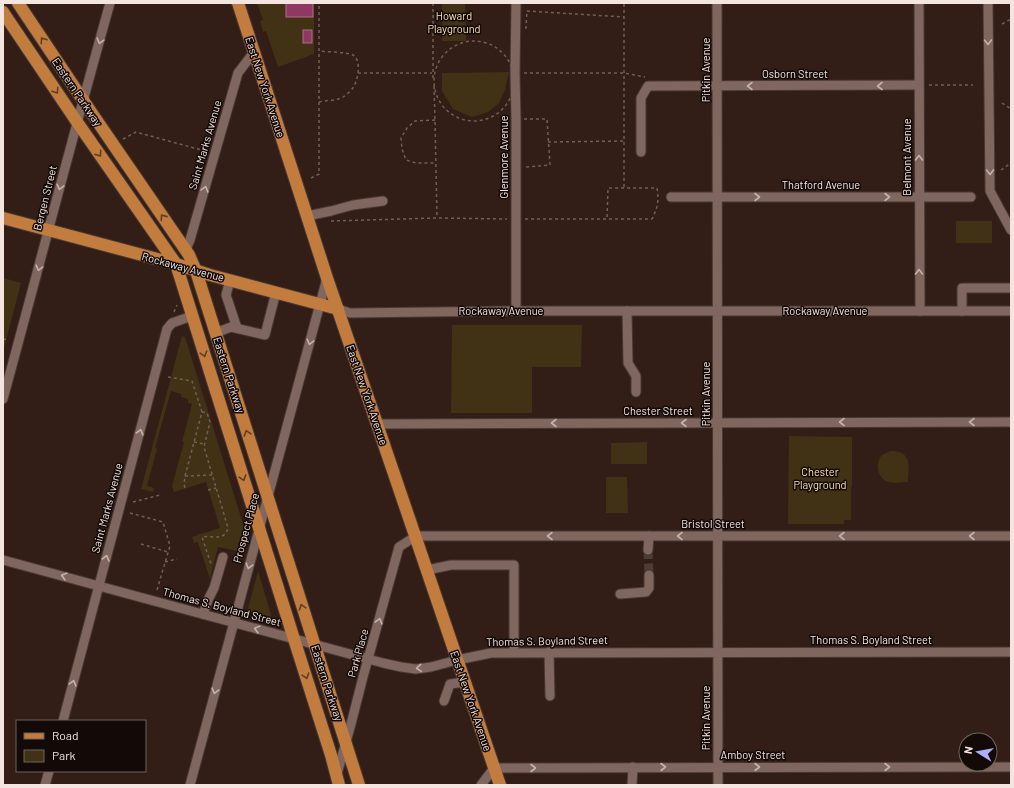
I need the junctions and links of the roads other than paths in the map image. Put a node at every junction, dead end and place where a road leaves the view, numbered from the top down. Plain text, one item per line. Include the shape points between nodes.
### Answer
1 (18, 3) edge
2 (110, 3) edge
3 (238, 3) edge
4 (516, 3) edge
5 (717, 3) edge
6 (919, 3) edge
7 (988, 3) edge
8 (3, 12) edge
9 (254, 52) junction
10 (718, 86) junction
11 (919, 86) junction
12 (83, 100) junction
13 (77, 122) junction
14 (641, 152) dead end
15 (671, 197) dead end
16 (718, 197) junction
17 (919, 197) junction
18 (971, 197) dead end
19 (383, 201) dead end
20 (307, 216) junction
21 (3, 218) edge
22 (49, 230) junction
23 (1011, 230) edge
24 (186, 249) junction
25 (176, 264) junction
26 (196, 271) junction
27 (327, 278) junction
28 (230, 280) junction
29 (1011, 288) edge
30 (276, 292) junction
31 (320, 304) junction
32 (338, 309) junction
33 (516, 311) junction
34 (627, 311) junction
35 (718, 311) junction
36 (920, 311) junction
37 (962, 311) junction
38 (1011, 311) edge
39 (192, 316) junction
40 (237, 328) junction
41 (216, 333) junction
42 (636, 392) dead end
43 (3, 399) edge
44 (718, 422) junction
45 (1011, 422) edge
46 (378, 424) junction
47 (267, 497) junction
48 (259, 528) junction
49 (416, 536) junction
50 (649, 536) junction
51 (719, 536) junction
52 (1011, 536) edge
53 (648, 550) tunnel mouth
54 (223, 557) dead end
55 (3, 560) edge
56 (427, 570) junction
57 (648, 575) tunnel mouth
58 (99, 586) junction
59 (620, 594) dead end
60 (203, 614) junction
61 (234, 622) junction
62 (294, 639) junction
63 (314, 644) junction
64 (514, 652) junction
65 (549, 652) junction
66 (718, 652) junction
67 (1011, 652) edge
68 (368, 659) junction
69 (457, 660) junction
70 (465, 682) junction
71 (550, 696) dead end
72 (444, 701) dead end
73 (63, 720) edge
74 (345, 743) junction
75 (632, 767) junction
76 (718, 767) junction
77 (1011, 767) edge
78 (494, 768) junction
79 (49, 772) edge
80 (337, 781) edge
81 (45, 785) edge
82 (190, 785) edge
83 (359, 785) edge
84 (481, 785) edge
85 (500, 785) edge
86 (632, 785) edge
87 (718, 785) edge

12 -> 1 main road, Eastern Parkway
2 -> 12 street, Bergen Street
3 - 9 main road, East New York Avenue
4 - 33 street, Glenmore Avenue
5 - 10 street, Pitkin Avenue
6 - 11 street, Belmont Avenue
7 -> 23 street via 990,191
8 -> 13 main road, Eastern Parkway
9 - 20 main road, East New York Avenue
24 -> 9 street, Saint Marks Avenue via 238,73
11 -> 10 street, Osborn Street
10 - 14 street, Osborn Street via 648,86 641,98
10 - 16 street, Pitkin Avenue
17 -> 11 street, Belmont Avenue
12 - 13 street, Bergen Street
24 -> 12 main road, Eastern Parkway
13 -> 22 street, Bergen Street
13 -> 25 main road, Eastern Parkway
15 - 16 street, Thatford Avenue
16 -> 17 street, Thatford Avenue
16 - 35 street, Pitkin Avenue
17 - 18 street, Thatford Avenue
36 -> 17 street, Belmont Avenue
19 - 20 street
20 - 27 main road, East New York Avenue
21 - 22 main road, Rockaway Avenue
22 - 25 main road, Rockaway Avenue
22 -> 43 street, Bergen Street
24 - 26 main road, Eastern Parkway
25 - 26 main road, Rockaway Avenue
25 - 39 main road, Eastern Parkway
26 - 28 main road, Rockaway Avenue
26 - 41 main road, Eastern Parkway
27 - 31 street, Prospect Place
27 - 32 main road, East New York Avenue
28 - 30 main road, Rockaway Avenue
28 - 40 street via 226,295
29 - 37 street via 962,288
30 - 31 main road, Rockaway Avenue
30 - 40 street via 265,335
31 - 32 main road, Rockaway Avenue
31 -> 47 street, Prospect Place
32 - 33 street, Rockaway Avenue via 350,312
32 - 46 main road, East New York Avenue
33 - 34 street, Rockaway Avenue
34 - 35 street, Rockaway Avenue
34 - 42 street via 628,363 636,376
35 - 36 street, Rockaway Avenue
35 - 44 street, Pitkin Avenue
36 - 37 street, Rockaway Avenue
37 - 38 street, Rockaway Avenue
39 -> 48 main road, Eastern Parkway
58 -> 39 street, Saint Marks Avenue via 167,329 172,323
40 - 41 street via 231,327
47 -> 41 main road, Eastern Parkway
45 -> 44 street, Chester Street
44 -> 46 street, Chester Street
44 - 51 street, Pitkin Avenue
46 - 49 main road, East New York Avenue
47 - 48 street, Prospect Place
63 -> 47 main road, Eastern Parkway
48 -> 61 street, Prospect Place
48 - 62 main road, Eastern Parkway
50 -> 49 street, Bristol Street
49 - 56 main road, East New York Avenue
68 -> 49 street, Park Place via 399,547
51 -> 50 street, Bristol Street
50 - 53 street
52 -> 51 street, Bristol Street
51 - 66 street, Pitkin Avenue
54 - 60 street
58 -> 55 street, Thomas S. Boyland Street
56 - 64 street via 451,565 514,565
56 - 69 main road, East New York Avenue
57 - 59 street via 649,588 646,592
58 - 60 street, Thomas S. Boyland Street
73 -> 58 street, Saint Marks Avenue
60 - 61 street, Thomas S. Boyland Street
62 -> 61 street, Thomas S. Boyland Street
61 -> 82 street, Prospect Place
62 - 63 street, Thomas S. Boyland Street
62 -> 80 main road, Eastern Parkway
63 - 68 street, Thomas S. Boyland Street
63 - 74 main road, Eastern Parkway
64 - 65 street, Thomas S. Boyland Street
64 - 69 street, Thomas S. Boyland Street via 491,652
65 - 66 street, Thomas S. Boyland Street
65 - 71 street
66 - 67 street, Thomas S. Boyland Street
66 - 76 street, Pitkin Avenue
69 -> 68 street, Thomas S. Boyland Street via 416,669
68 - 74 street, Park Place
69 - 70 main road, East New York Avenue
70 - 72 street via 450,684
70 - 78 main road, East New York Avenue
74 - 80 street, Park Place
74 - 83 main road, Eastern Parkway
75 -> 76 street, Amboy Street
78 -> 75 street, Amboy Street
75 - 86 street
76 -> 77 street, Amboy Street
76 - 87 street, Pitkin Avenue
78 - 84 street
78 - 85 main road, East New York Avenue
79 - 81 street

